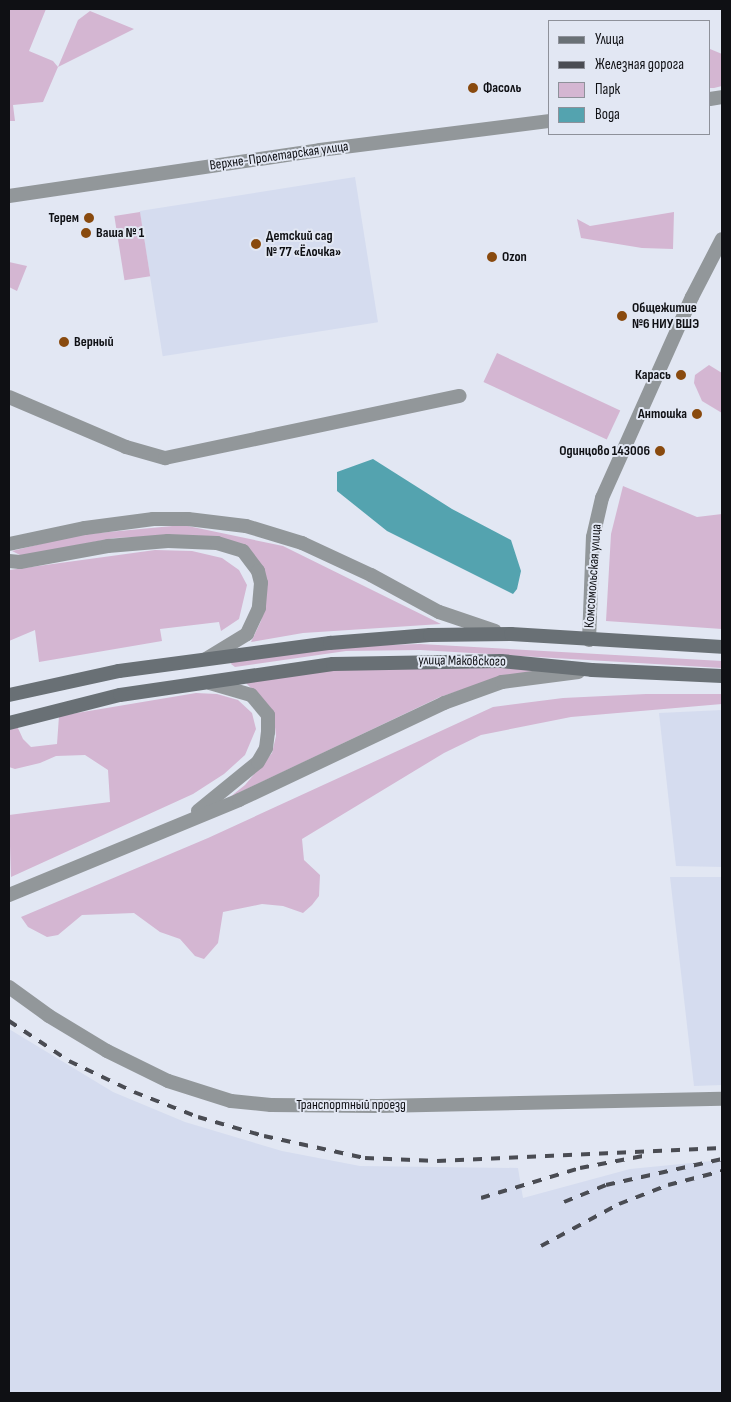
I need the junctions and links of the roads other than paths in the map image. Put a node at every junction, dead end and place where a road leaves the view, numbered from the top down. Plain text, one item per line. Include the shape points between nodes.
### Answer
1 (548, 121) edge
2 (9, 196) edge
3 (722, 239) edge
4 (9, 396) edge
5 (460, 396) dead end
6 (9, 544) edge
7 (9, 561) edge
8 (511, 634) junction
9 (589, 640) junction
10 (722, 647) edge
11 (203, 660) junction
12 (592, 670) junction
13 (722, 676) edge
14 (202, 682) junction
15 (9, 695) edge
16 (9, 722) edge
17 (186, 821) junction
18 (9, 895) edge
19 (9, 988) edge
20 (722, 1099) edge

1 - 2 street, Верхне-Пролетарская улица via 320,150
3 - 9 street, Комсомольская улица via 692,297 596,518
4 - 5 street via 126,447 165,458
6 - 8 street via 85,528 153,519 188,519 246,526 338,558 459,620
7 - 11 street via 20,562 108,546 168,541 217,543 243,552 258,571 261,583 254,620 246,634
8 - 9 main road, улица Маковского
8 - 11 main road, улица Маковского via 430,635 330,643
9 - 10 main road, улица Маковского
11 - 15 main road, улица Маковского via 119,671
12 - 13 main road, улица Маковского
12 - 14 main road, улица Маковского via 502,661 396,661 333,664
12 - 17 street via 528,677 472,692 239,800
14 - 16 main road, улица Маковского via 120,695
14 - 17 street via 250,695 268,715 268,732 266,748 258,762
17 - 18 street
19 - 20 street, Транспортный проезд via 106,1050 168,1081 231,1101 378,1106

